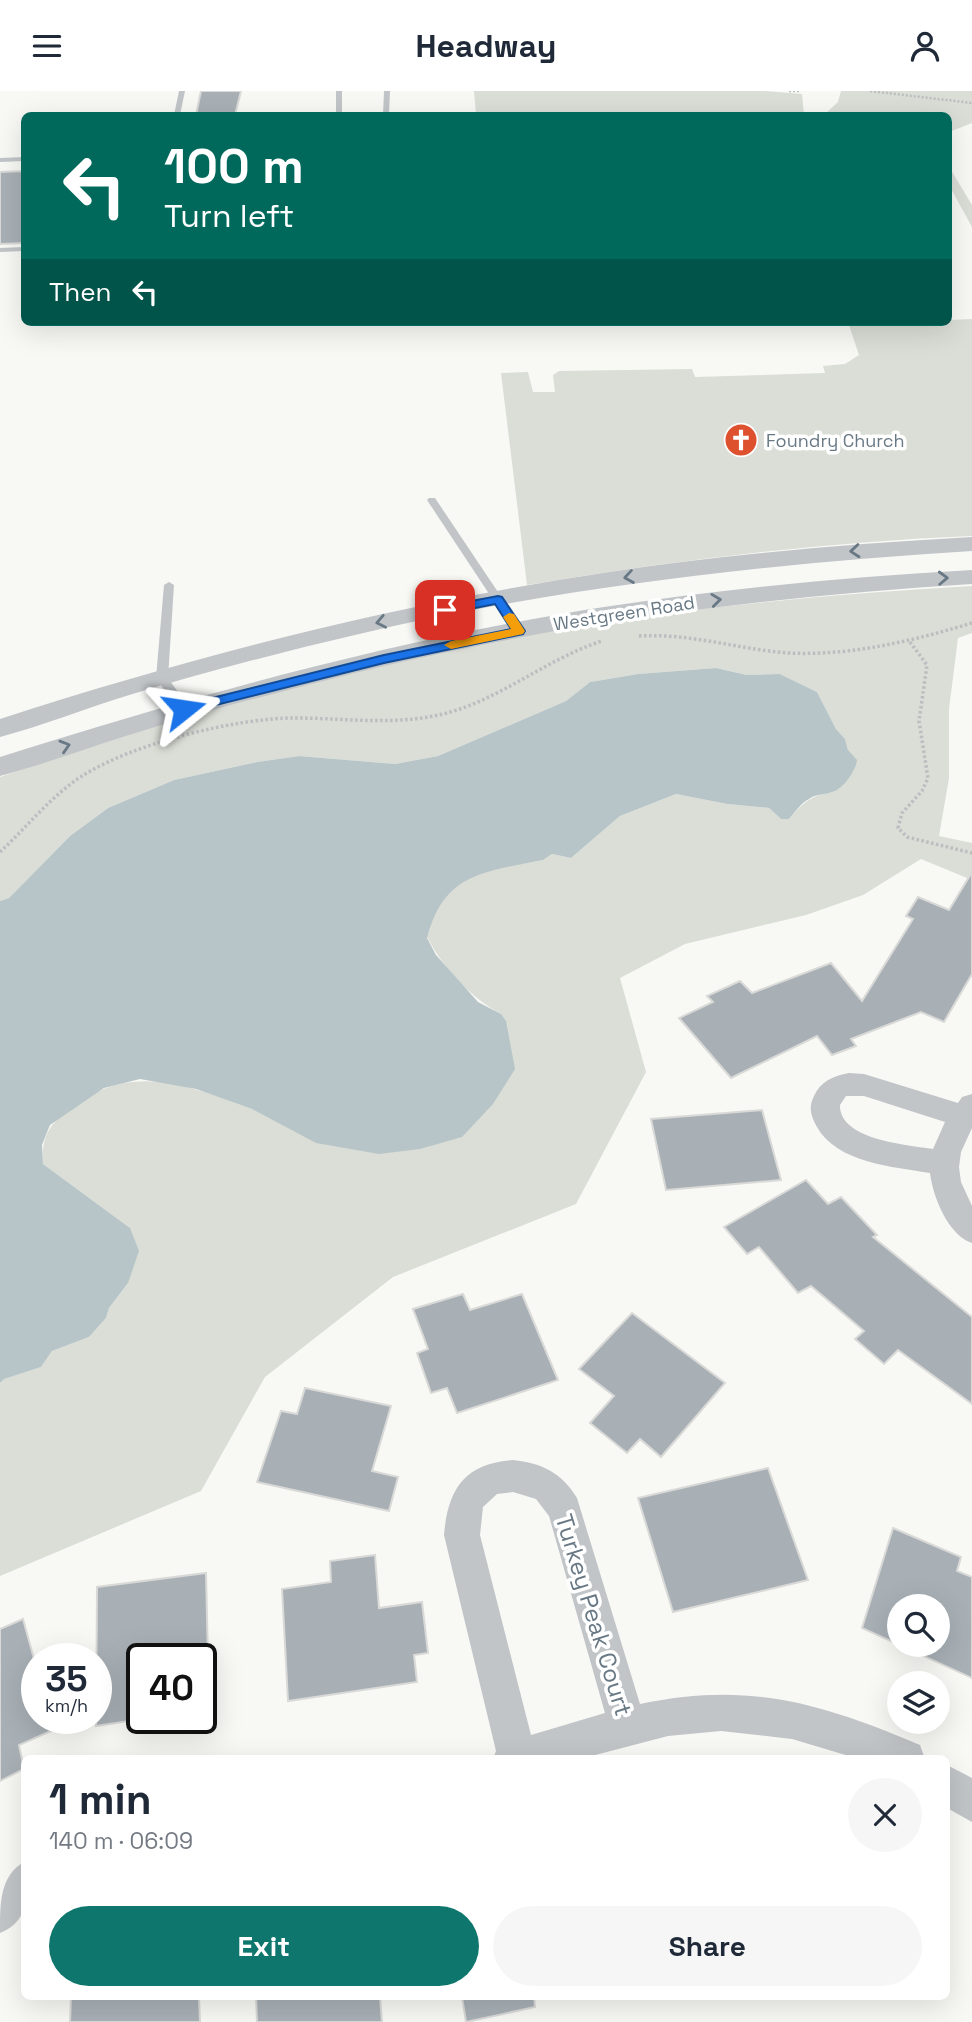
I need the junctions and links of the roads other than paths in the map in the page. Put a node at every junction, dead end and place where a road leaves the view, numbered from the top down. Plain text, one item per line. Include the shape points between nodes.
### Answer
1 (182, 91) edge
2 (339, 91) edge
3 (387, 91) edge
4 (178, 112) edge
5 (339, 112) edge
6 (386, 112) edge
7 (21, 159) edge
8 (0, 160) edge
9 (21, 249) edge
10 (0, 250) edge
11 (432, 500) dead end
12 (972, 544) edge
13 (972, 577) edge
14 (170, 585) dead end
15 (498, 600) junction
16 (519, 631) junction
17 (162, 678) junction
18 (184, 709) junction
19 (0, 728) edge
20 (0, 767) edge
21 (957, 1130) edge
22 (972, 1230) edge
23 (628, 1728) junction
24 (513, 1755) edge
25 (525, 1755) edge
26 (897, 1755) edge
27 (950, 1786) edge
28 (972, 1802) edge
29 (21, 1886) edge
30 (0, 1913) edge

1 - 4 lane
2 - 5 lane
3 - 6 lane
7 - 8 lane
9 - 10 lane
11 - 15 lane
12 -> 15 street, Westgreen Road via 799,555 674,570
16 -> 13 street, Westgreen Road via 802,589
14 - 17 lane
15 - 16 lane
15 -> 17 street, Westgreen Road via 366,625
16 - 18 street, Westgreen Road
17 - 18 lane
17 - 19 street, Westgreen Road
20 -> 18 street, Westgreen Road
21 - 21 street via 857,1145 830,1126 825,1103 837,1088 864,1085
21 - 22 street via 946,1184
23 - 24 street, Turkey Peak Court via 565,1510 552,1489 531,1477 506,1475 481,1484 465,1506 462,1535
23 - 25 street
23 - 26 street via 721,1712 778,1717 844,1732
27 - 28 street
29 - 30 street

